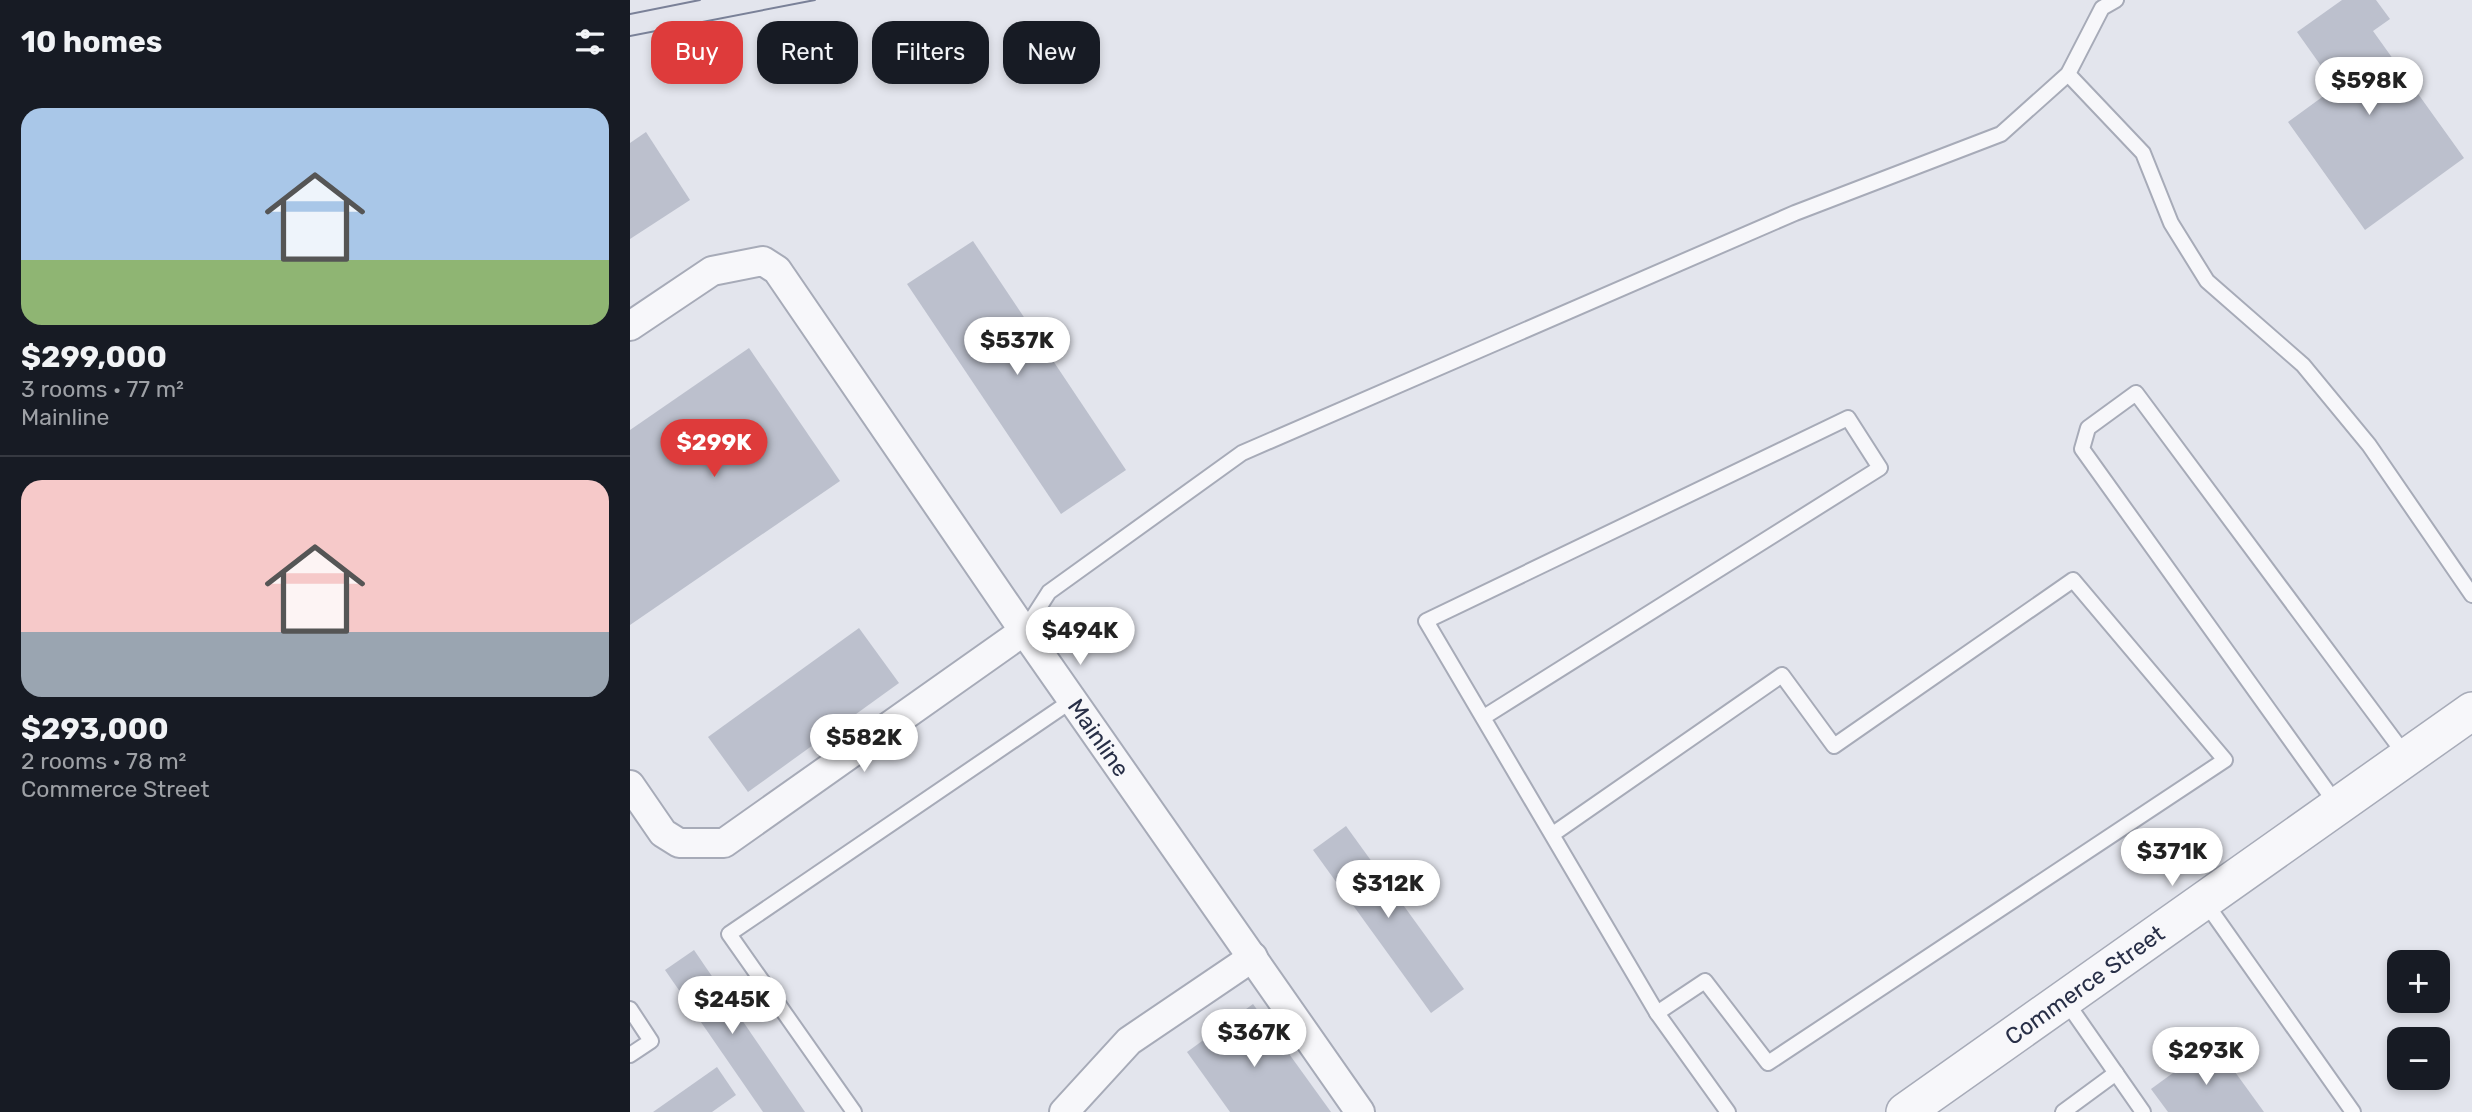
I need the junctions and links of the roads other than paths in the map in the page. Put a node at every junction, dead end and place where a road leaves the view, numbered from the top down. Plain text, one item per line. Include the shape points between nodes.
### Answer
1 (2116, 0) edge
2 (2068, 74) junction
3 (630, 326) edge
4 (2472, 595) edge
5 (1024, 631) junction
6 (1074, 699) junction
7 (2472, 710) edge
8 (1484, 717) junction
9 (2406, 757) junction
10 (630, 785) edge
11 (2337, 806) junction
12 (1553, 834) junction
13 (2204, 900) junction
14 (1253, 957) junction
15 (2064, 999) junction
16 (630, 1009) edge
17 (1657, 1013) junction
18 (630, 1055) edge
19 (2116, 1073) junction
20 (854, 1112) edge
21 (1064, 1112) edge
22 (1360, 1112) edge
23 (1728, 1112) edge
24 (1905, 1112) edge
25 (2063, 1112) edge
26 (2143, 1112) edge
27 (2353, 1112) edge

1 - 2 lane via 2102,8
2 - 4 lane via 2143,153 2171,223 2207,281 2303,365 2369,445
2 - 5 lane via 2001,134 1795,213 1242,453 1049,592
3 - 5 street, Mainline via 712,271 763,261 777,270
5 - 6 street, Mainline
5 - 10 street via 724,843 679,843 663,833
6 - 14 street, Mainline
6 - 20 lane via 729,934
7 - 9 street, Commerce Street
8 - 8 lane via 1426,621 1848,418 1880,468
8 - 12 lane
9 - 11 street, Commerce Street
9 - 11 lane via 2136,393 2088,428 2082,449
11 - 13 street, Commerce Street
12 - 17 lane
12 - 17 lane via 1782,675 1834,747 2073,580 2225,760 1768,1063 1704,981
13 - 15 street, Commerce Street
13 - 27 lane
14 - 21 street via 1129,1041
14 - 22 street, Mainline
15 - 19 lane
15 - 24 street, Commerce Street
16 - 18 lane via 651,1041
17 - 23 lane
19 - 25 lane
19 - 26 lane

